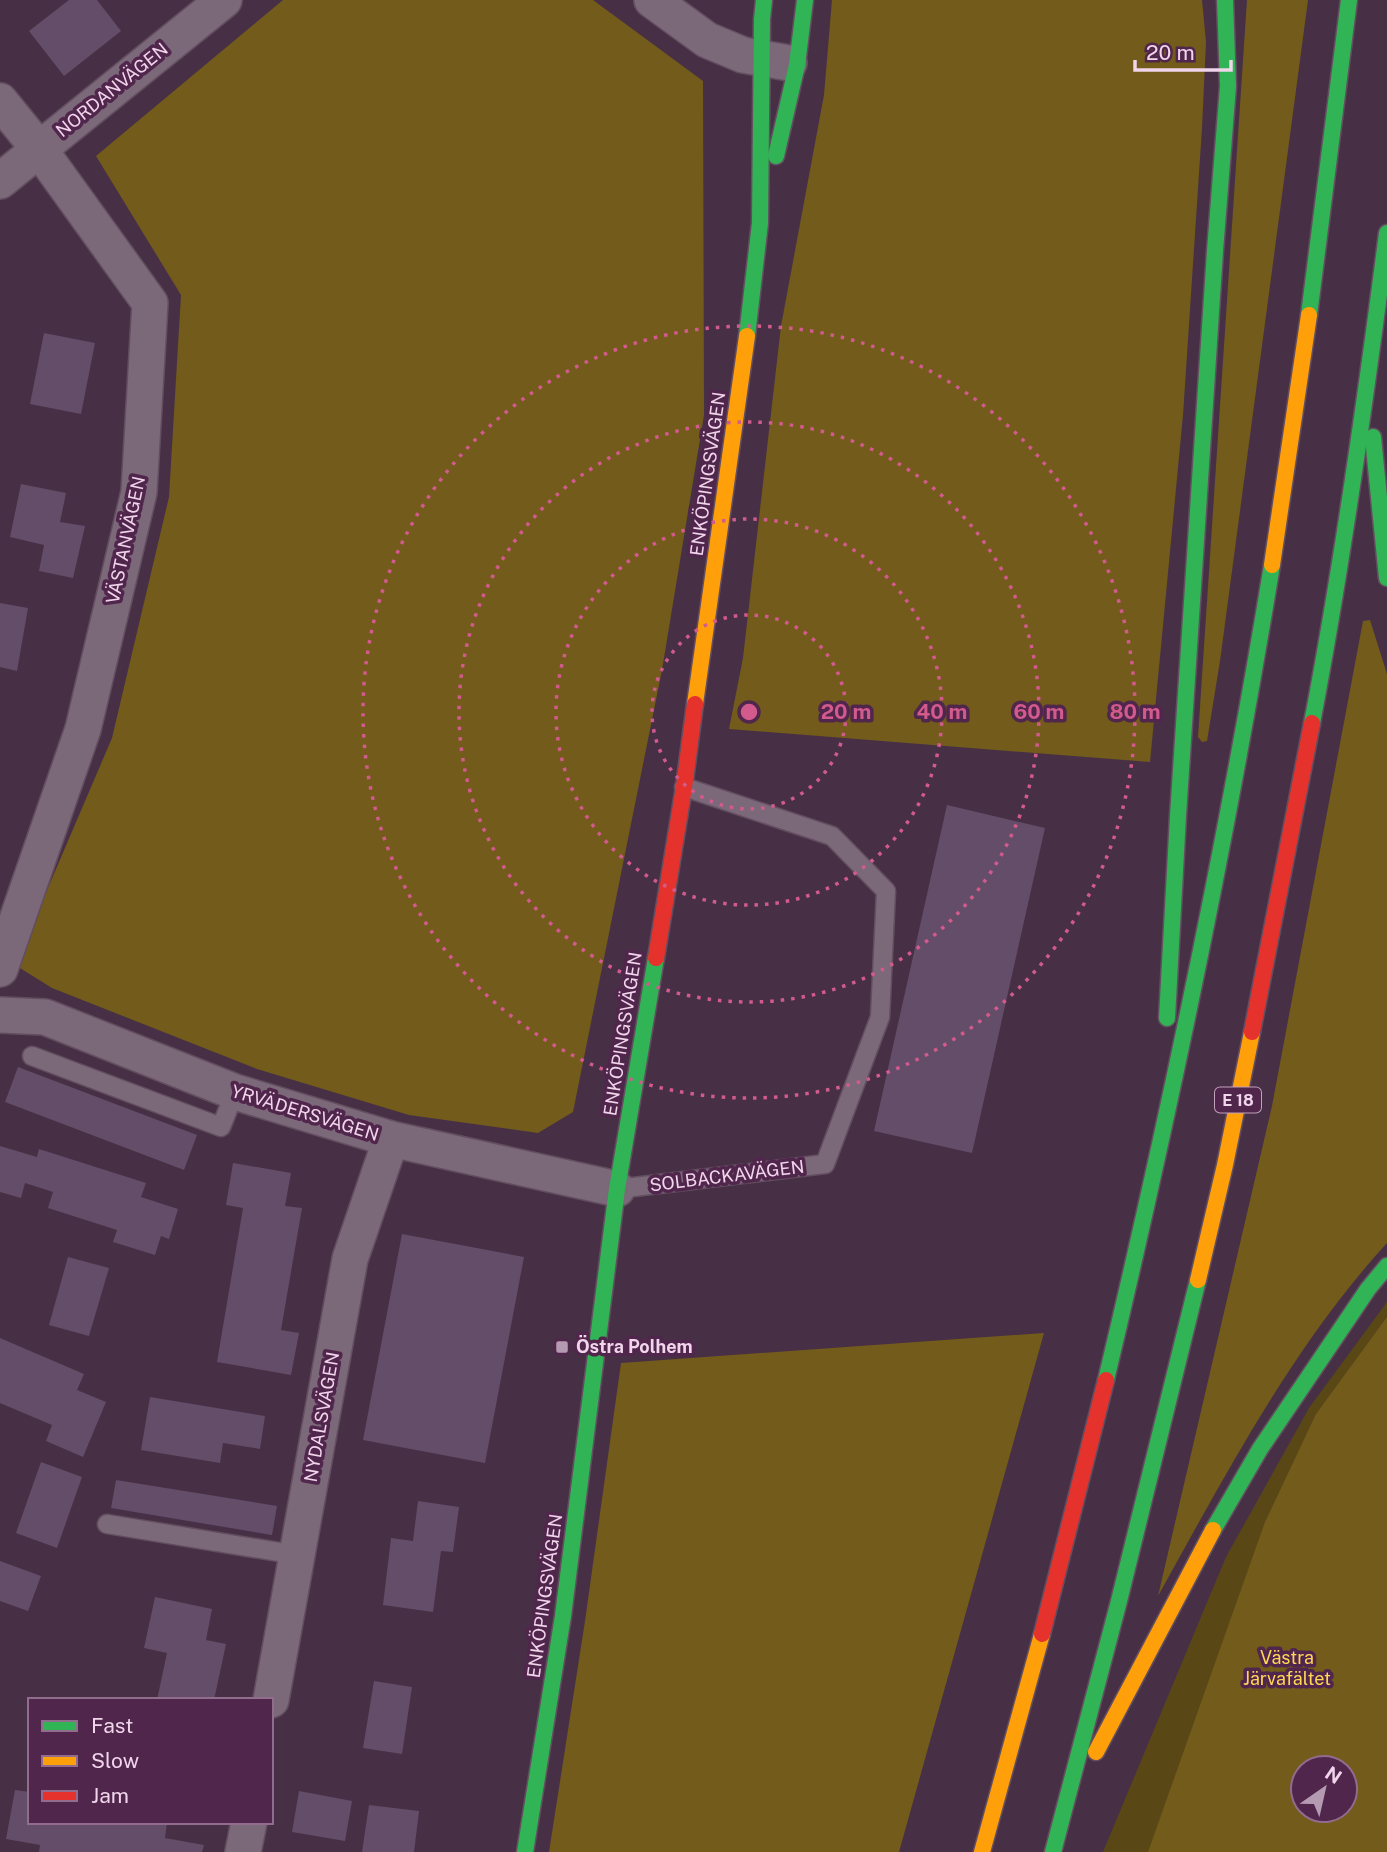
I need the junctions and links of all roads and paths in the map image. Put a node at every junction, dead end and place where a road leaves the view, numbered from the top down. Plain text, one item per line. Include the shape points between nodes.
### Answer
1 (224, 0) edge
2 (652, 0) edge
3 (764, 0) edge
4 (805, 0) edge
5 (1225, 0) edge
6 (1349, 0) edge
7 (762, 58) junction
8 (797, 65) junction
9 (0, 101) edge
10 (40, 149) junction
11 (0, 181) edge
12 (760, 223) junction
13 (1387, 233) edge
14 (1368, 382) junction
15 (1387, 578) edge
16 (684, 787) junction
17 (0, 969) edge
18 (0, 1015) edge
19 (32, 1056) dead end
20 (235, 1092) junction
21 (391, 1139) junction
22 (1160, 1152) junction
23 (617, 1189) junction
24 (1387, 1266) edge
25 (107, 1524) dead end
26 (297, 1555) junction
27 (271, 1698) edge
28 (1065, 1810) junction
29 (249, 1824) edge
30 (243, 1852) edge
31 (525, 1852) edge
32 (982, 1852) edge
33 (1053, 1852) edge

1 - 10 street, NORDANVÄGEN
2 - 7 street via 707,40
3 - 7 main road, ENKÖPINGSVÄGEN
4 - 8 main road, ENKÖPINGSVÄGEN
5 - 22 main road via 1228,86
6 - 22 main road via 1302,370 1263,622
7 - 8 street
7 - 12 main road, ENKÖPINGSVÄGEN
8 - 12 main road, ENKÖPINGSVÄGEN
9 - 10 street, VÄSTANVÄGEN
10 - 11 street, NORDANVÄGEN
10 - 17 street, VÄSTANVÄGEN via 150,303 139,492 83,729
12 - 16 main road, ENKÖPINGSVÄGEN
13 - 14 main road, E 18
14 - 15 main road
14 - 28 main road, E 18 via 1325,651 1225,1165
16 - 23 main road, ENKÖPINGSVÄGEN
16 - 23 lane, SOLBACKAVÄGEN via 832,836 886,891 880,1017 825,1164
18 - 20 street, YRVÄDERSVÄGEN via 45,1017
19 - 20 lane via 221,1127
20 - 21 street, YRVÄDERSVÄGEN
21 - 23 street, YRVÄDERSVÄGEN
21 - 26 street, NYDALSVÄGEN via 350,1259
22 - 32 main road via 1055,1582
23 - 31 main road, ENKÖPINGSVÄGEN via 563,1616
24 - 28 main road via 1259,1449
25 - 26 lane
26 - 27 street, NYDALSVÄGEN
28 - 33 main road, E 18
29 - 30 street

